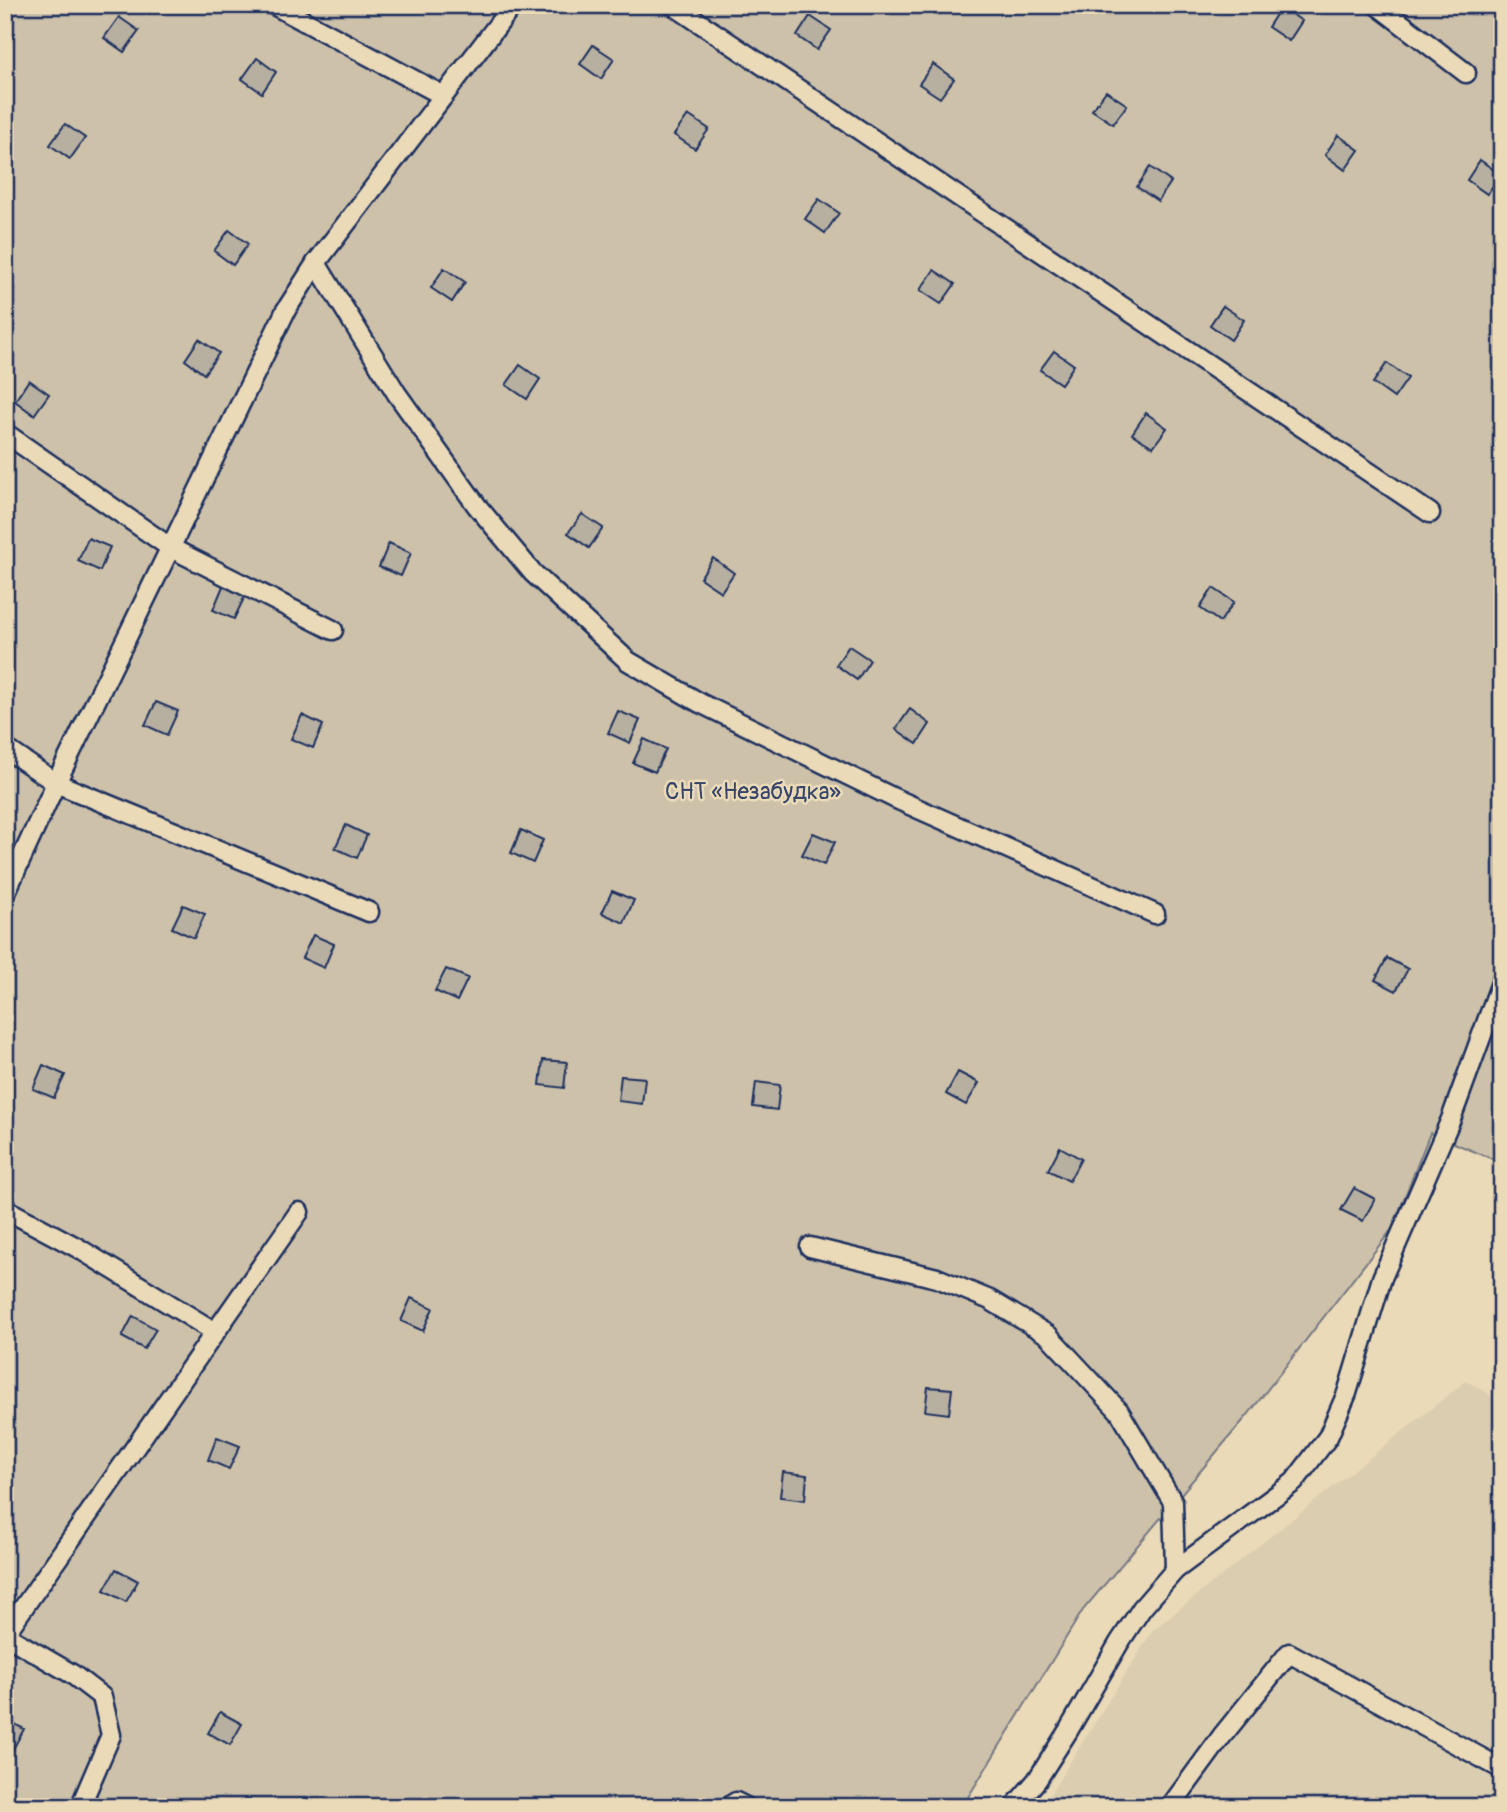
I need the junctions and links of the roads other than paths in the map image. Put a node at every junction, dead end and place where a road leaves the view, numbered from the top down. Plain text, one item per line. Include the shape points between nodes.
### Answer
1 (274, 5) edge
2 (513, 5) edge
3 (673, 5) edge
4 (1377, 5) edge
5 (1466, 73) dead end
6 (442, 95) junction
7 (316, 263) junction
8 (5, 433) edge
9 (1430, 513) dead end
10 (171, 548) junction
11 (333, 630) dead end
12 (5, 748) edge
13 (55, 783) junction
14 (5, 894) edge
15 (369, 912) dead end
16 (1155, 915) dead end
17 (1502, 980) edge
18 (5, 1209) edge
19 (299, 1212) dead end
20 (810, 1247) dead end
21 (215, 1332) junction
22 (1175, 1570) junction
23 (5, 1634) edge
24 (1502, 1769) edge
25 (80, 1807) edge
26 (728, 1807) edge
27 (746, 1807) edge
28 (1014, 1807) edge
29 (1170, 1807) edge

1 - 6 lane
2 - 6 lane
3 - 9 lane
4 - 5 lane
6 - 7 lane
7 - 10 lane via 286,310
7 - 16 lane via 397,394 477,506 533,573 628,661 700,703 894,799
8 - 10 lane
10 - 11 lane
10 - 13 lane
12 - 13 lane
13 - 14 lane
13 - 15 lane
17 - 22 lane via 1451,1119 1382,1278 1347,1392 1328,1437 1294,1482
18 - 21 lane
19 - 21 lane
20 - 22 lane via 937,1278 990,1300 1048,1335 1119,1411 1173,1502
21 - 23 lane
22 - 28 lane via 1142,1608 1037,1780
23 - 25 lane via 102,1697 111,1735
24 - 29 lane via 1289,1653
26 - 27 lane via 736,1802

